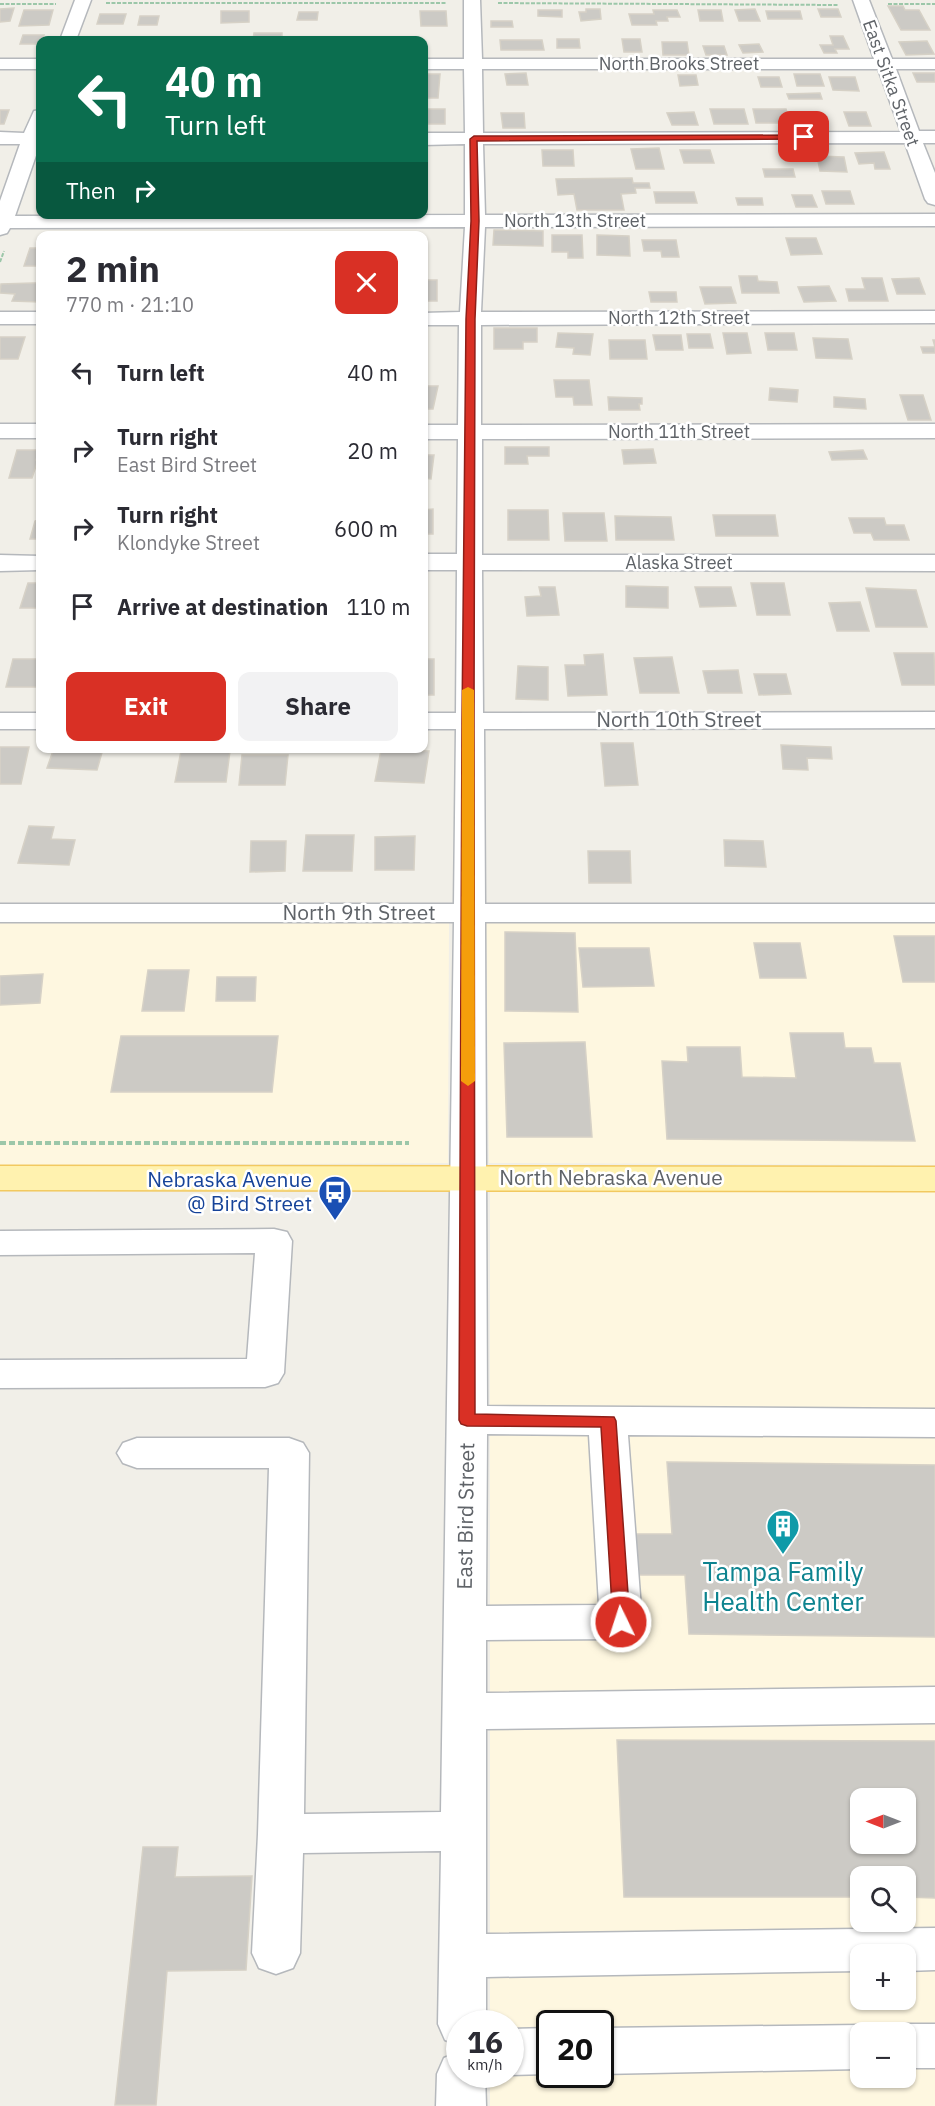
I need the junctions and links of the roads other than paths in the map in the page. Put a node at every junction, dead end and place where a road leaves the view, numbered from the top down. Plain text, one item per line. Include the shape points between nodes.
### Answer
1 (90, 1) edge
2 (471, 2) edge
3 (854, 2) edge
4 (70, 36) edge
5 (0, 64) edge
6 (36, 64) edge
7 (428, 64) edge
8 (472, 64) junction
9 (884, 64) junction
10 (935, 64) edge
11 (911, 137) junction
12 (935, 137) edge
13 (0, 138) edge
14 (36, 139) edge
15 (428, 139) edge
16 (474, 139) junction
17 (935, 199) edge
18 (935, 220) edge
19 (475, 221) junction
20 (1, 225) edge
21 (108, 229) edge
22 (935, 317) edge
23 (0, 318) edge
24 (36, 318) edge
25 (428, 319) edge
26 (470, 319) junction
27 (0, 431) edge
28 (36, 431) edge
29 (935, 431) edge
30 (428, 432) edge
31 (471, 432) junction
32 (428, 562) edge
33 (470, 562) junction
34 (0, 563) edge
35 (36, 563) edge
36 (935, 563) edge
37 (468, 720) junction
38 (935, 720) edge
39 (0, 721) edge
40 (36, 721) edge
41 (428, 721) edge
42 (0, 913) edge
43 (468, 913) junction
44 (935, 913) edge
45 (0, 1178) edge
46 (468, 1178) junction
47 (935, 1179) edge
48 (0, 1243) edge
49 (0, 1374) edge
50 (467, 1420) junction
51 (608, 1421) junction
52 (935, 1423) edge
53 (137, 1453) dead end
54 (464, 1623) junction
55 (935, 1705) edge
56 (464, 1711) junction
57 (463, 1831) junction
58 (281, 1834) junction
59 (935, 1949) edge
60 (276, 1953) dead end
61 (462, 1956) junction
62 (462, 2010) edge
63 (916, 2046) edge
64 (935, 2046) edge
65 (850, 2047) edge
66 (614, 2051) edge
67 (461, 2088) edge
68 (461, 2106) edge

1 - 4 street
2 - 8 street, East Bird Street
3 - 9 street, East Sitka Street
5 - 6 street
7 - 8 street, North Brooks Street
8 - 9 street, North Brooks Street
8 - 16 street, East Bird Street
9 - 10 street, North Brooks Street
9 - 11 street, East Sitka Street
11 - 12 street
11 - 16 street
11 - 17 street, East Sitka Street
13 - 14 street
14 - 20 street
15 - 16 street
16 - 19 street, East Bird Street
18 - 19 street, North 13th Street
19 - 21 street, North 13th Street
19 - 26 street, East Bird Street
20 - 21 street, North 13th Street
22 - 26 street, North 12th Street
23 - 24 street
25 - 26 street, North 12th Street
26 - 31 street, East Bird Street
27 - 28 street
29 - 31 street, North 11th Street
30 - 31 street, North 11th Street
31 - 33 street, East Bird Street
32 - 33 street, Alaska Street
33 - 36 street, Alaska Street
33 - 37 street, East Bird Street
34 - 35 street
37 - 38 street, North 10th Street
37 - 41 street, North 10th Street
37 - 43 street, East Bird Street
39 - 40 street
42 - 43 street, North 9th Street
43 - 44 street, North 9th Street
43 - 46 street, East Bird Street
45 - 46 main road, North Nebraska Avenue
46 - 47 main road, North Nebraska Avenue
46 - 50 street, East Bird Street
48 - 49 street via 274,1241 265,1373
50 - 51 street
50 - 54 street, East Bird Street
51 - 52 street
51 - 54 street via 621,1622
53 - 58 street via 289,1453
54 - 56 street, East Bird Street
55 - 56 street
56 - 57 street, East Bird Street
57 - 58 street
57 - 61 street, East Bird Street
58 - 60 street
59 - 61 street
61 - 62 street, East Bird Street
63 - 64 street
65 - 66 street
67 - 68 street

